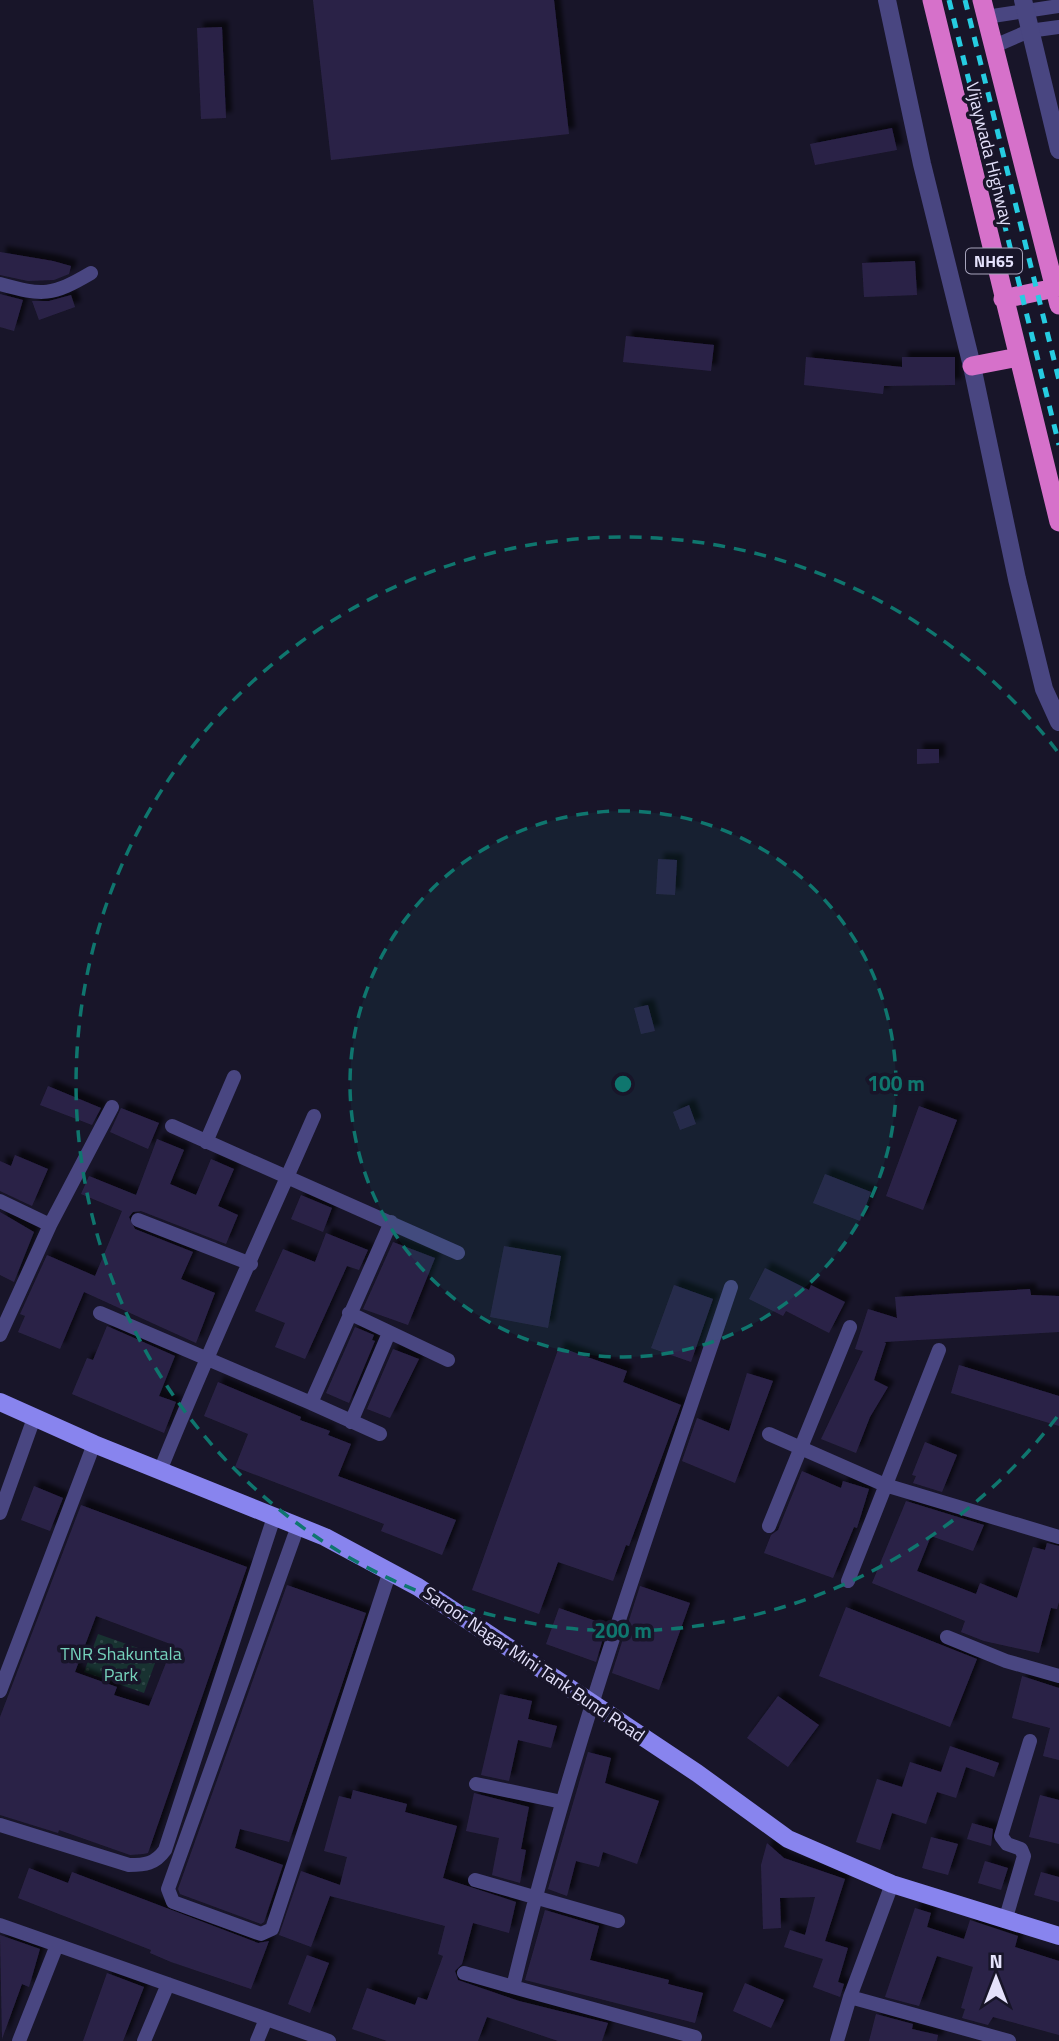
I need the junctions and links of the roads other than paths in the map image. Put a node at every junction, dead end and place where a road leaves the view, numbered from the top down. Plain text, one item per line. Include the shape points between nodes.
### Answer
1 (887, 0) edge
2 (932, 0) edge
3 (1024, 4) edge
4 (1059, 6) edge
5 (984, 8) edge
6 (1059, 27) edge
7 (1029, 31) junction
8 (992, 47) junction
9 (1059, 150) edge
10 (91, 273) dead end
11 (0, 284) edge
12 (1057, 296) edge
13 (1003, 299) junction
14 (1018, 357) junction
15 (972, 366) junction
16 (1059, 522) edge
17 (1059, 722) edge
18 (234, 1077) dead end
19 (112, 1107) dead end
20 (314, 1116) dead end
21 (172, 1126) dead end
22 (206, 1142) junction
23 (286, 1179) junction
24 (0, 1201) edge
25 (138, 1220) dead end
26 (391, 1222) junction
27 (50, 1224) junction
28 (458, 1253) dead end
29 (251, 1264) junction
30 (731, 1287) dead end
31 (100, 1313) dead end
32 (349, 1313) junction
33 (850, 1327) dead end
34 (389, 1333) junction
35 (0, 1335) edge
36 (939, 1350) dead end
37 (205, 1358) junction
38 (448, 1360) dead end
39 (0, 1402) edge
40 (311, 1403) junction
41 (34, 1418) junction
42 (351, 1422) junction
43 (380, 1434) dead end
44 (769, 1434) dead end
45 (94, 1444) junction
46 (801, 1447) junction
47 (160, 1471) junction
48 (885, 1485) junction
49 (0, 1513) edge
50 (274, 1517) junction
51 (298, 1526) junction
52 (769, 1526) dead end
53 (1059, 1537) edge
54 (390, 1571) junction
55 (848, 1581) dead end
56 (947, 1637) dead end
57 (1059, 1675) edge
58 (0, 1691) edge
59 (591, 1702) junction
60 (1030, 1741) dead end
61 (476, 1784) dead end
62 (562, 1802) junction
63 (0, 1825) edge
64 (474, 1880) dead end
65 (892, 1884) junction
66 (535, 1899) junction
67 (618, 1921) dead end
68 (1005, 1921) junction
69 (0, 1925) edge
70 (1059, 1936) edge
71 (57, 1945) junction
72 (464, 1973) dead end
73 (168, 1984) junction
74 (513, 1987) junction
75 (850, 1997) junction
76 (266, 2019) junction
77 (19, 2041) edge
78 (144, 2041) edge
79 (257, 2041) edge
80 (329, 2041) edge
81 (693, 2041) edge
82 (837, 2041) edge
83 (1009, 2041) edge

1 - 15 street
2 - 13 highway, Vijaywada Highway / NH65
3 - 4 street
3 - 5 street
3 - 7 street
5 - 8 highway, Vijaywada Highway / NH65
6 - 7 street
7 - 8 street
7 - 9 street
8 - 12 highway, Vijaywada Highway / NH65
10 - 11 street via 42,295
12 - 13 highway
13 - 14 highway, Vijaywada Highway / NH65
14 - 15 highway
14 - 16 highway, Vijaywada Highway / NH65
15 - 17 street via 1020,592 1044,689
18 - 22 street
19 - 27 street
20 - 23 street
21 - 22 street
22 - 23 street
23 - 26 street
23 - 29 street
24 - 27 street
25 - 29 street
26 - 28 street
26 - 32 street
27 - 35 street
29 - 37 street
30 - 59 street
31 - 37 street
32 - 34 street
32 - 40 street
33 - 46 street
34 - 38 street
34 - 42 street
36 - 48 street
37 - 40 street
37 - 47 street
39 - 41 main road, Saroor Nagar Mini Tank Bund Road
40 - 42 street
41 - 45 main road, Saroor Nagar Mini Tank Bund Road
41 - 49 street
42 - 43 street
44 - 46 street
45 - 47 main road, Saroor Nagar Mini Tank Bund Road
45 - 58 street
46 - 48 street
46 - 52 street
47 - 50 main road, Saroor Nagar Mini Tank Bund Road
48 - 53 street
48 - 55 street
50 - 51 main road, Saroor Nagar Mini Tank Bund Road
50 - 63 street via 159,1859 147,1865 129,1865
51 - 54 main road, Saroor Nagar Mini Tank Bund Road
51 - 54 street via 168,1889 173,1902 261,1934 272,1929
54 - 59 main road, Saroor Nagar Mini Tank Bund Road
56 - 57 street via 1006,1661
59 - 62 street
59 - 65 main road, Saroor Nagar Mini Tank Bund Road via 788,1839
60 - 68 street via 1001,1836 1024,1856
61 - 62 street
62 - 66 street
64 - 66 street
65 - 68 main road, Saroor Nagar Mini Tank Bund Road
65 - 75 street
66 - 67 street
66 - 74 street
68 - 70 main road, Saroor Nagar Mini Tank Bund Road
69 - 71 street
71 - 73 street
71 - 77 street
72 - 74 street
73 - 76 street
73 - 78 street
74 - 81 street via 695,2037
75 - 82 street
75 - 83 street
76 - 79 street
76 - 80 street

